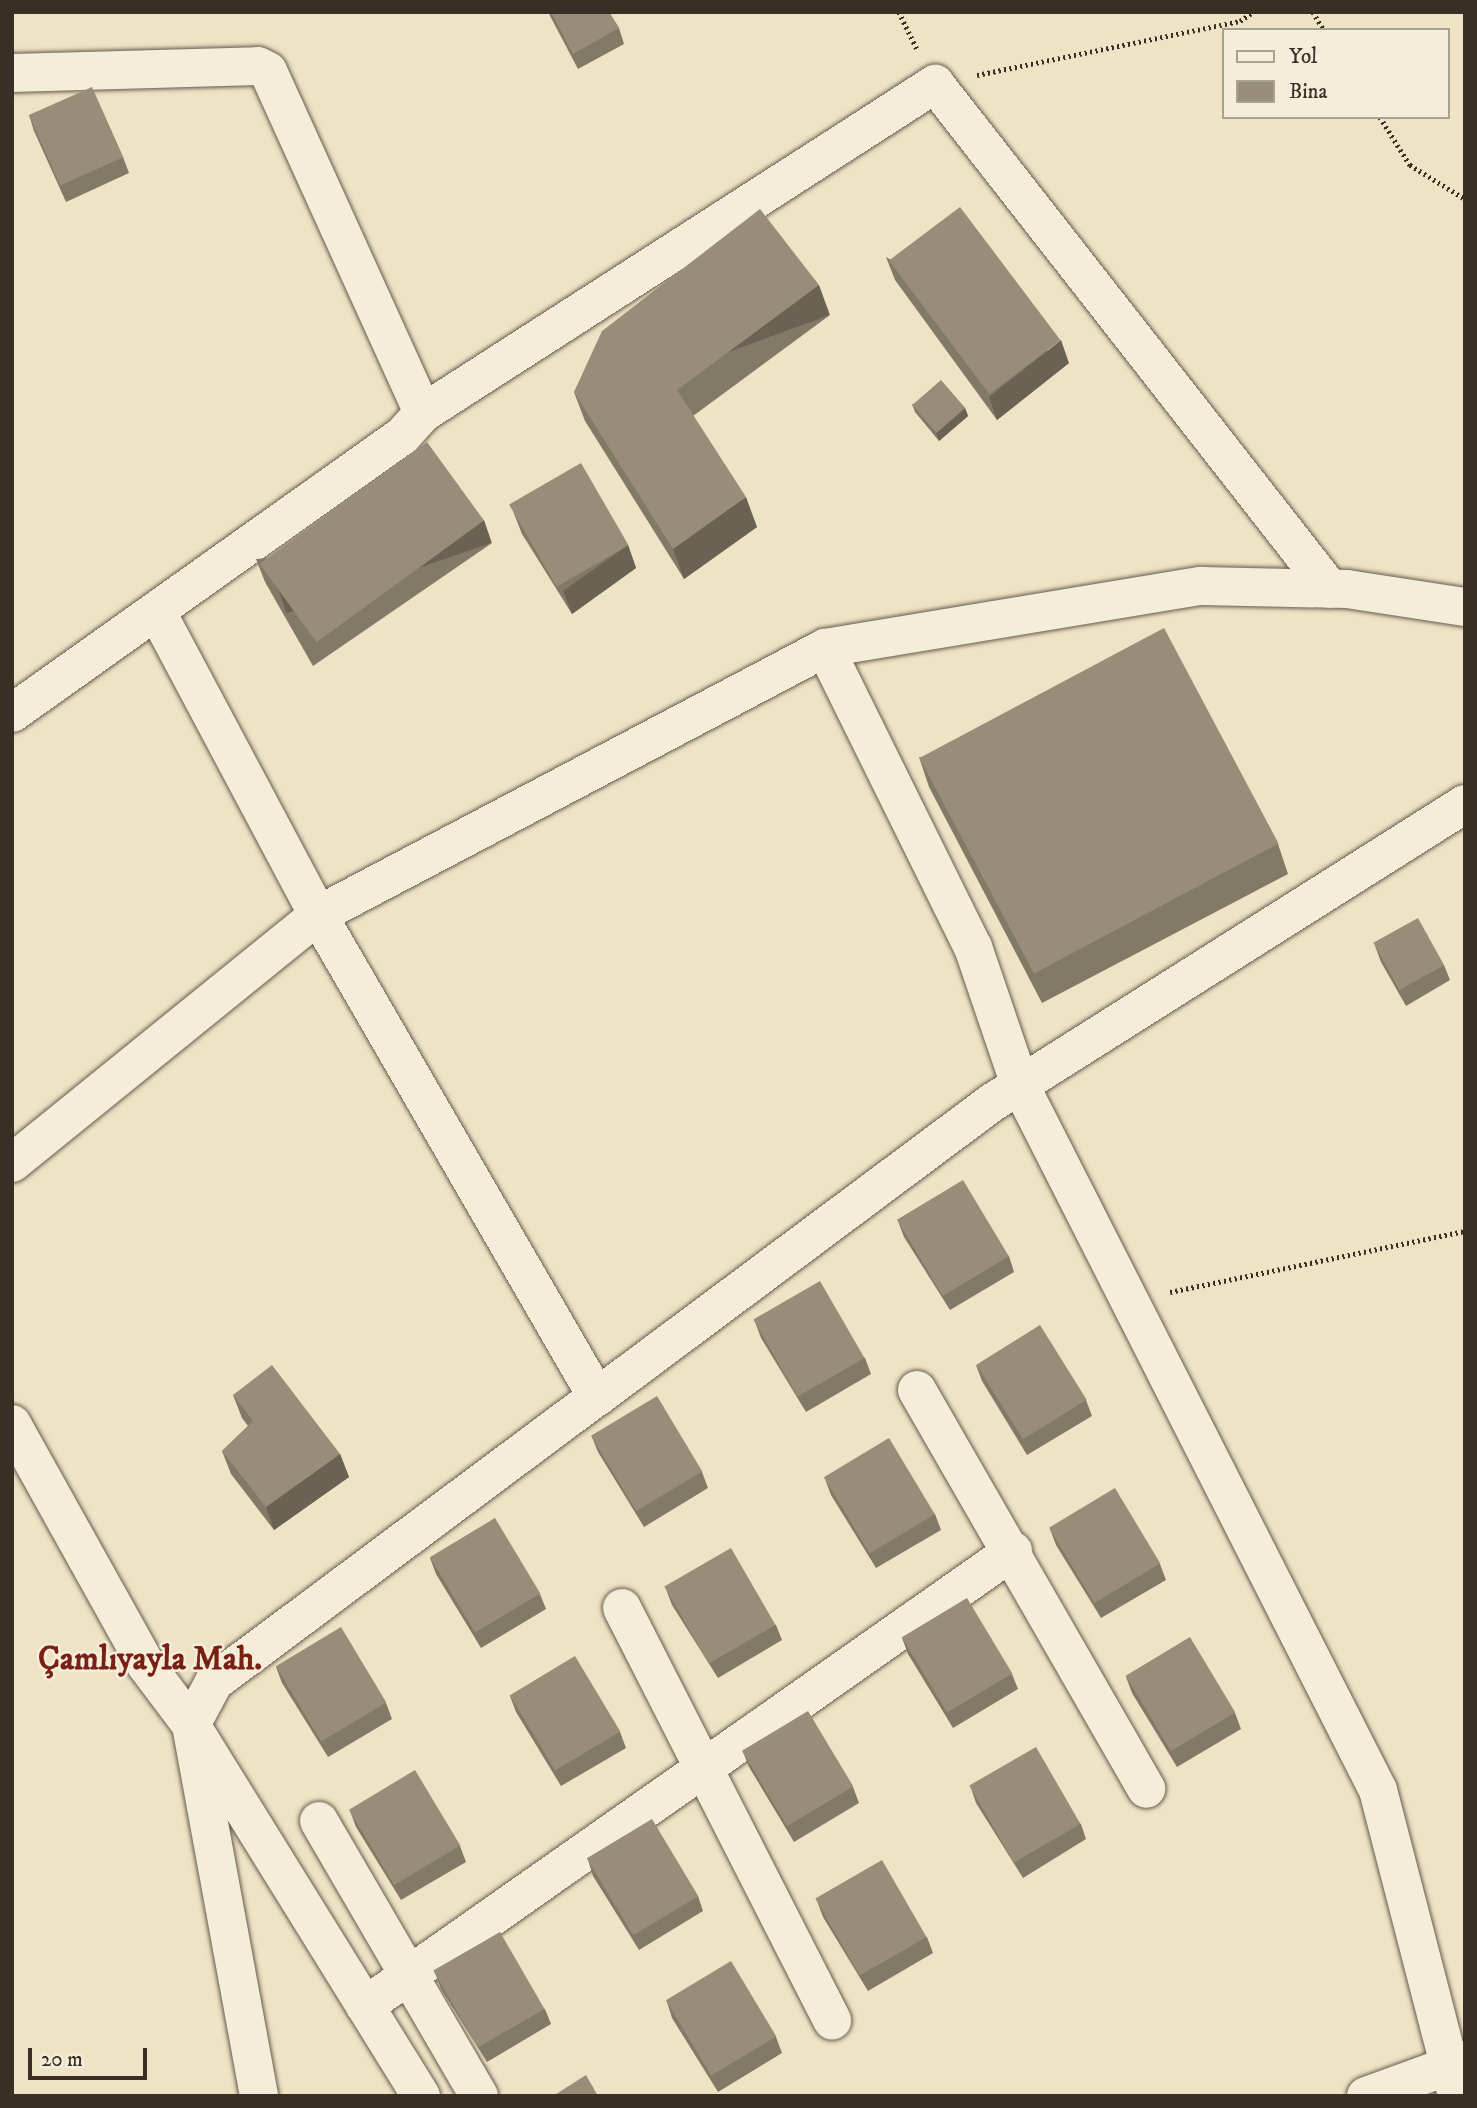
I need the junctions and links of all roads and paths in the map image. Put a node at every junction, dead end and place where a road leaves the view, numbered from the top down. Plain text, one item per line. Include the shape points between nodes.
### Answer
1 (1252, 12) edge
2 (1312, 12) edge
3 (1323, 28) edge
4 (12, 73) edge
5 (935, 84) junction
6 (1381, 119) edge
7 (1465, 199) edge
8 (423, 413) junction
9 (1330, 589) junction
10 (1465, 607) edge
11 (157, 612) junction
12 (825, 648) junction
13 (12, 713) edge
14 (1465, 804) edge
15 (318, 915) junction
16 (1020, 1085) junction
17 (12, 1163) edge
18 (1465, 1231) edge
19 (1135, 1299) junction
20 (917, 1390) dead end
21 (597, 1397) junction
22 (12, 1424) edge
23 (1013, 1551) junction
24 (622, 1608) dead end
25 (191, 1725) junction
26 (703, 1769) junction
27 (1146, 1789) dead end
28 (319, 1821) dead end
29 (408, 1976) junction
30 (365, 2006) junction
31 (832, 2021) dead end
32 (1456, 2074) edge
33 (259, 2096) edge
34 (421, 2096) edge
35 (479, 2096) edge
36 (1366, 2096) edge

1 - 5 path via 1240,21
2 - 3 path
4 - 8 street via 258,66 268,71
5 - 8 street
5 - 9 street
6 - 7 path via 1410,164
8 - 11 street via 402,436
9 - 10 street
9 - 12 street via 1201,586
11 - 13 street
11 - 15 street
12 - 15 street
12 - 16 street via 973,947
14 - 16 street
15 - 17 street
15 - 21 street
16 - 19 street
16 - 21 street
18 - 19 path
19 - 32 street via 1378,1790
20 - 23 street
21 - 25 street via 214,1682
22 - 25 street via 146,1665
23 - 26 street
23 - 27 street
24 - 26 street
25 - 30 street
25 - 33 street
26 - 29 street
26 - 31 street
28 - 29 street
29 - 30 street
29 - 35 street
30 - 34 street
32 - 36 street

